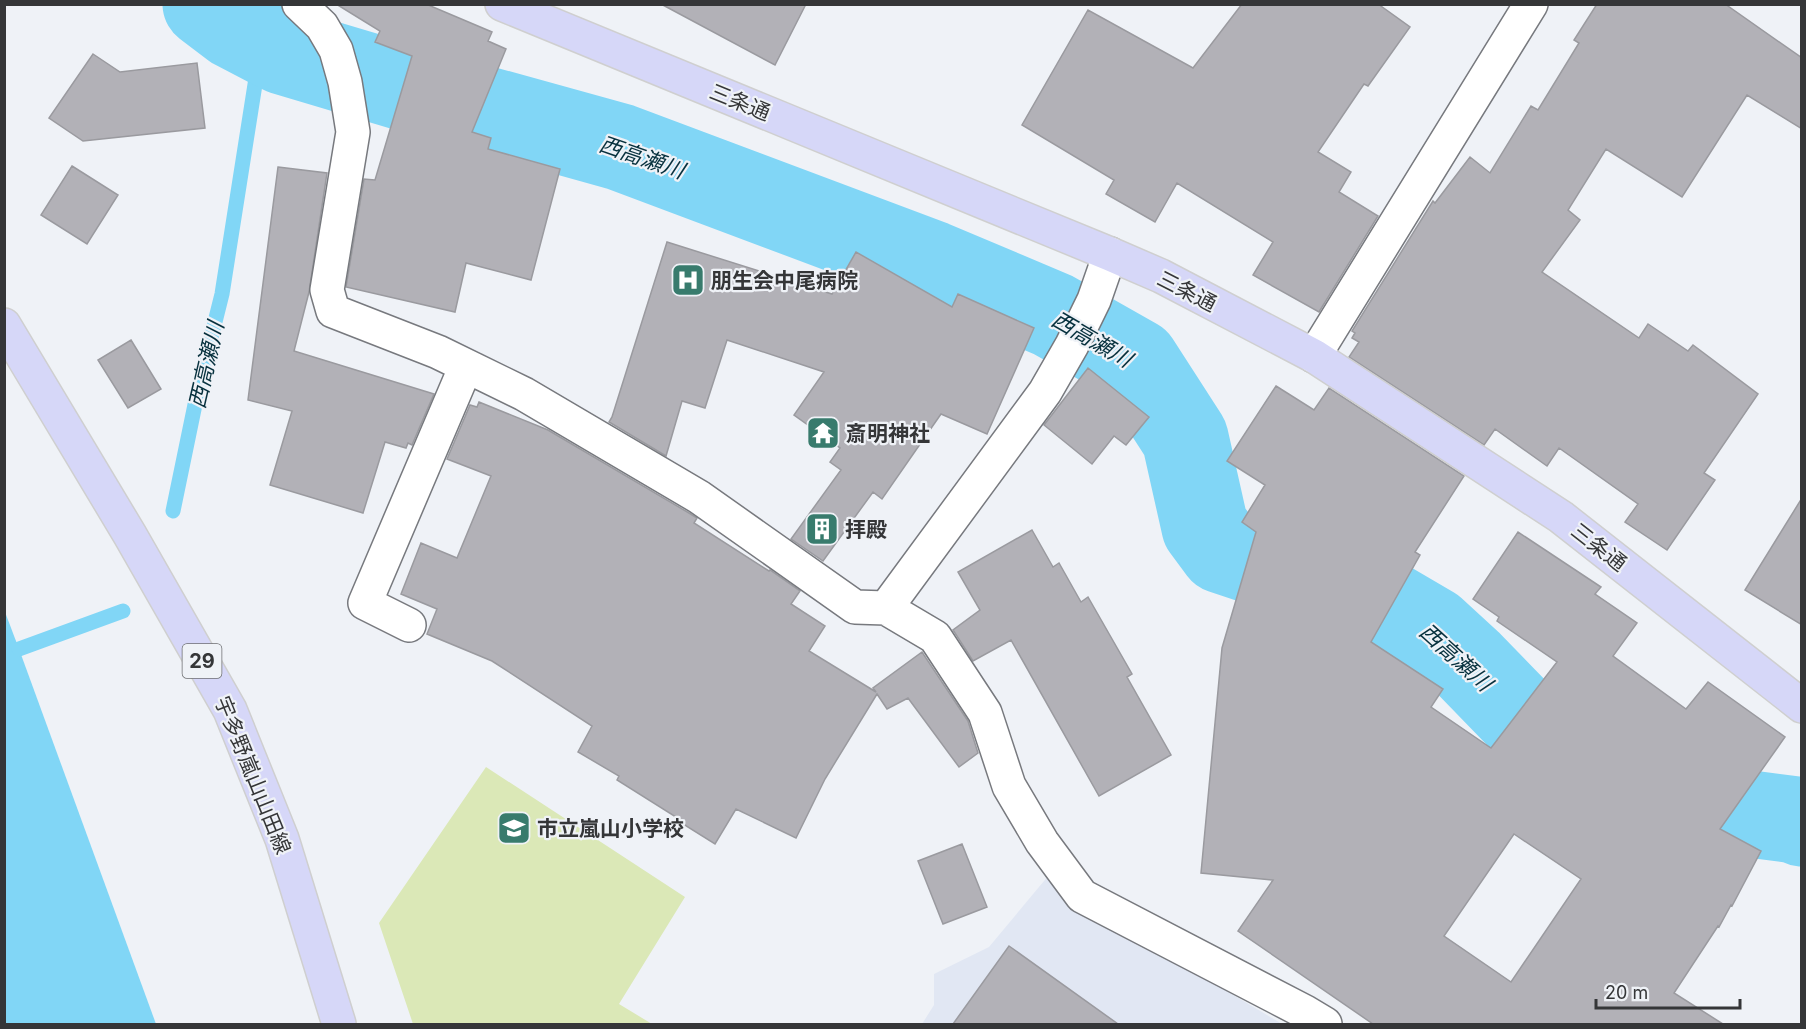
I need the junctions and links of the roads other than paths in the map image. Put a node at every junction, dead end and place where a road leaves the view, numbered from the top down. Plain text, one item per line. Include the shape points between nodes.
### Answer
1 (299, 4) edge
2 (502, 4) edge
3 (1531, 4) edge
4 (1110, 254) junction
5 (4, 324) edge
6 (1314, 356) junction
7 (466, 366) junction
8 (885, 608) junction
9 (409, 625) dead end
10 (1802, 706) edge
11 (339, 1024) edge
12 (1325, 1024) edge

1 - 7 street via 322,26 336,50 352,132 327,290 333,311
2 - 4 main road, 三条通
3 - 6 street
4 - 6 main road, 三条通 via 1161,276
4 - 8 street via 1094,300 1045,392
5 - 11 main road, 宇多野嵐山山田線 / 29 via 230,710 282,839
6 - 10 main road, 三条通 via 1561,517
7 - 8 street via 524,394 699,497 855,607
7 - 9 street via 365,603
8 - 12 street via 935,637 985,713 1009,786 1042,842 1082,896

